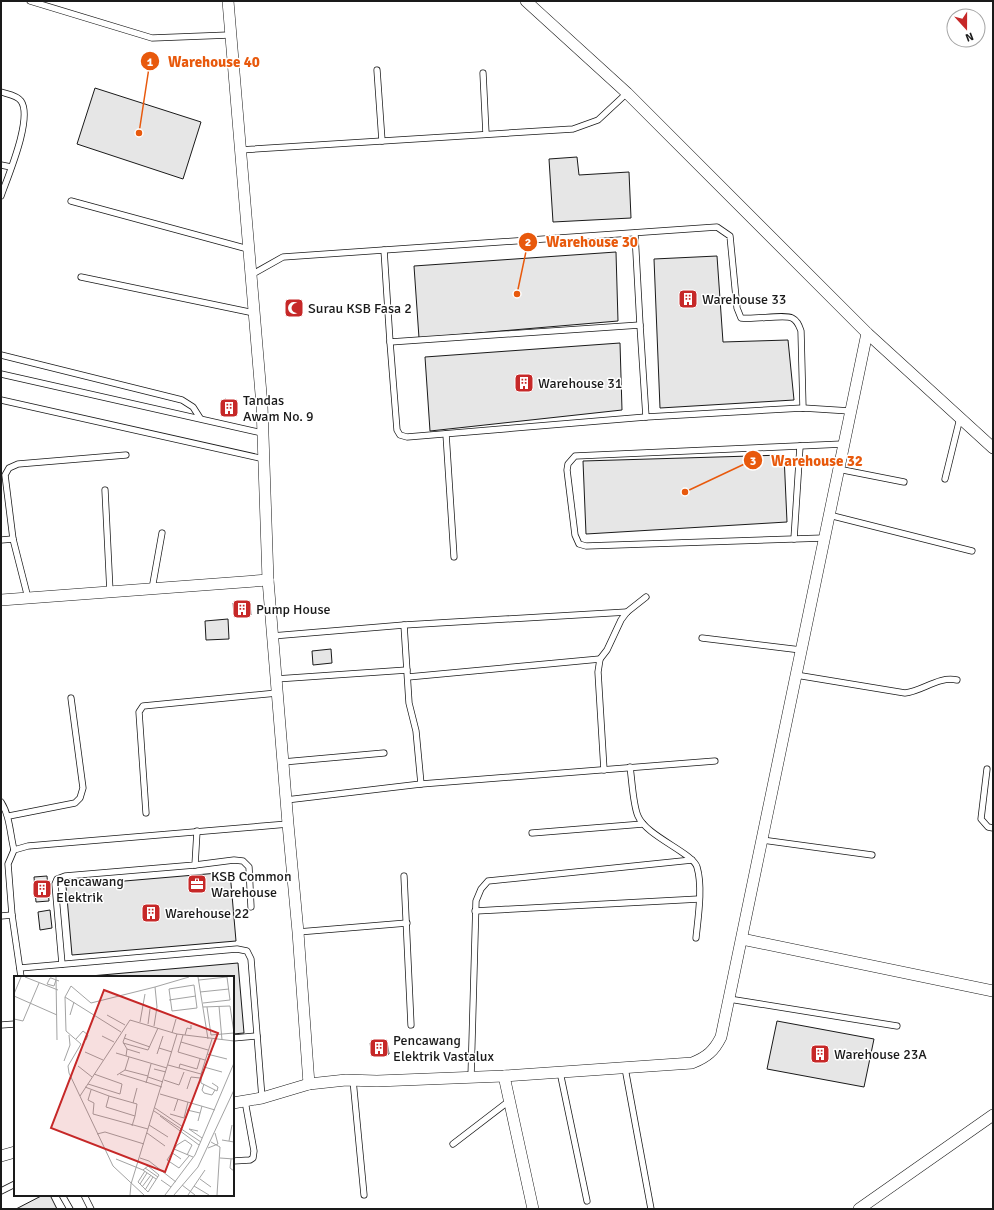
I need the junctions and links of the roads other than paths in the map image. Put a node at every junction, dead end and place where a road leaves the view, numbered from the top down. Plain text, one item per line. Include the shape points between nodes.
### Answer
1 (30, 1) edge
2 (228, 1) edge
3 (526, 1) edge
4 (229, 35) junction
5 (377, 70) dead end
6 (483, 73) dead end
7 (1, 92) edge
8 (627, 93) junction
9 (486, 134) junction
10 (382, 141) junction
11 (240, 150) junction
12 (1, 165) edge
13 (10, 167) junction
14 (1, 196) edge
15 (71, 201) dead end
16 (634, 234) junction
17 (248, 249) junction
18 (384, 250) junction
19 (251, 274) junction
20 (82, 277) dead end
21 (254, 313) junction
22 (640, 325) junction
23 (867, 333) junction
24 (390, 342) junction
25 (1, 355) edge
26 (1, 374) edge
27 (1, 400) edge
28 (803, 408) junction
29 (850, 411) junction
30 (646, 417) junction
31 (200, 418) junction
32 (960, 418) junction
33 (262, 433) junction
34 (446, 434) junction
35 (843, 444) junction
36 (800, 446) junction
37 (993, 448) edge
38 (126, 455) dead end
39 (264, 459) junction
40 (838, 469) junction
41 (945, 479) dead end
42 (904, 482) dead end
43 (105, 490) dead end
44 (829, 515) junction
45 (162, 533) dead end
46 (824, 538) junction
47 (13, 539) junction
48 (794, 539) junction
49 (1, 540) edge
50 (972, 552) dead end
51 (454, 557) dead end
52 (268, 580) junction
53 (152, 589) junction
54 (110, 592) junction
55 (646, 597) dead end
56 (28, 598) junction
57 (1, 600) edge
58 (627, 612) junction
59 (404, 625) junction
60 (272, 636) junction
61 (702, 638) dead end
62 (801, 650) junction
63 (600, 659) junction
64 (407, 670) junction
65 (796, 675) junction
66 (408, 677) junction
67 (276, 679) junction
68 (957, 680) dead end
69 (277, 693) junction
70 (70, 698) dead end
71 (384, 753) dead end
72 (715, 761) dead end
73 (283, 762) junction
74 (630, 767) junction
75 (987, 769) dead end
76 (604, 770) junction
77 (421, 784) junction
78 (286, 800) junction
79 (1, 802) edge
80 (146, 813) dead end
81 (9, 816) junction
82 (288, 824) junction
83 (643, 824) junction
84 (993, 828) edge
85 (197, 831) junction
86 (532, 833) dead end
87 (762, 840) junction
88 (14, 850) junction
89 (872, 855) dead end
90 (692, 860) junction
91 (195, 865) junction
92 (404, 876) dead end
93 (699, 899) junction
94 (251, 907) dead end
95 (475, 912) junction
96 (12, 915) junction
97 (1, 916) edge
98 (407, 923) junction
99 (298, 932) junction
100 (696, 938) dead end
101 (742, 939) junction
102 (62, 964) junction
103 (20, 968) junction
104 (21, 976) edge
105 (993, 990) edge
106 (729, 999) junction
107 (14, 1024) edge
108 (1, 1025) edge
109 (412, 1025) dead end
110 (897, 1026) dead end
111 (257, 1036) junction
112 (234, 1038) edge
113 (625, 1068) junction
114 (560, 1072) junction
115 (504, 1076) junction
116 (471, 1077) junction
117 (352, 1080) junction
118 (309, 1084) junction
119 (262, 1098) junction
120 (510, 1100) junction
121 (245, 1101) junction
122 (234, 1103) edge
123 (993, 1115) edge
124 (453, 1144) dead end
125 (14, 1152) edge
126 (1, 1156) edge
127 (234, 1161) edge
128 (14, 1184) edge
129 (1, 1190) edge
130 (364, 1195) dead end
131 (63, 1196) edge
132 (84, 1196) edge
133 (587, 1201) dead end
134 (70, 1209) edge
135 (91, 1209) edge
136 (533, 1209) edge
137 (651, 1209) edge
138 (859, 1209) edge

1 - 4 lane via 152,38
2 - 4 street
3 - 8 street
4 - 11 street
5 - 10 lane
6 - 9 lane
7 - 13 lane via 21,101 24,113 23,129
8 - 9 lane via 598,120 585,126 573,129
8 - 23 street
9 - 10 lane
10 - 11 lane
11 - 17 street
12 - 13 lane
13 - 14 lane
15 - 17 lane
16 - 18 lane
16 - 22 lane
16 - 28 lane via 717,227 730,236 737,308 742,318 751,320 791,317 801,331
17 - 19 street
18 - 19 lane via 283,257
18 - 24 lane
19 - 21 street
20 - 21 lane
21 - 33 street
22 - 24 lane
22 - 30 lane
23 - 29 street
23 - 32 street
24 - 34 lane via 397,430 400,435 406,437
25 - 31 lane via 182,400 193,407
26 - 31 lane
27 - 39 lane
28 - 29 lane
28 - 30 lane
29 - 35 street
30 - 34 lane
31 - 33 lane
32 - 37 street
32 - 41 lane
33 - 39 street
34 - 51 lane
35 - 36 lane
35 - 40 street
36 - 48 lane
36 - 48 lane via 575,456 568,464 567,470 575,536 579,544 586,546
38 - 47 lane via 18,464 9,468 5,475
39 - 52 street
40 - 42 lane
40 - 44 street
43 - 54 lane
44 - 46 street
44 - 50 lane
45 - 53 lane
46 - 48 lane
46 - 62 street
47 - 49 lane
47 - 56 lane
52 - 53 street
52 - 60 street
53 - 54 street
54 - 56 street
55 - 58 lane
56 - 57 street
58 - 59 lane
58 - 63 lane
59 - 60 lane
59 - 64 lane
60 - 67 street
61 - 62 lane
62 - 65 street
63 - 66 lane
63 - 76 lane via 598,672
64 - 66 lane
64 - 67 lane
65 - 68 lane via 905,693 935,681 951,678
65 - 87 street
66 - 77 lane
67 - 69 street
69 - 73 street
69 - 80 lane via 143,706 139,712
70 - 81 lane via 82,788 80,798 75,803
71 - 73 lane
72 - 74 lane
73 - 78 street
74 - 76 lane
74 - 83 lane via 638,816
75 - 84 lane via 981,819 988,827
76 - 77 lane
77 - 78 lane
78 - 82 street
79 - 81 lane
81 - 88 lane
82 - 85 lane
82 - 99 street
83 - 86 lane
83 - 90 lane via 664,842
85 - 88 lane via 28,846
85 - 91 lane
87 - 89 lane
87 - 101 street
88 - 96 lane via 8,864
90 - 93 lane via 697,866
90 - 95 lane via 488,881 481,889
91 - 94 lane via 243,861 249,867
91 - 102 lane via 65,876 57,879 55,884
92 - 98 lane
93 - 95 lane
93 - 100 lane
95 - 116 lane
96 - 97 lane
96 - 103 lane
98 - 99 lane
98 - 109 lane
99 - 118 street
101 - 105 street
101 - 106 street
102 - 103 lane
102 - 111 lane via 237,949 247,951 250,959
103 - 104 lane
106 - 110 lane
106 - 113 street via 722,1037 707,1057 692,1063
107 - 108 lane
111 - 112 lane
111 - 119 lane
113 - 114 street
113 - 137 lane
114 - 115 street
114 - 133 lane
115 - 116 street
115 - 120 street
116 - 117 street
117 - 118 street
117 - 130 lane
118 - 119 street
119 - 121 street
120 - 124 lane
120 - 136 street
121 - 122 street
121 - 127 lane via 254,1158
123 - 138 street
125 - 126 street
128 - 129 lane
131 - 134 lane
132 - 135 lane

